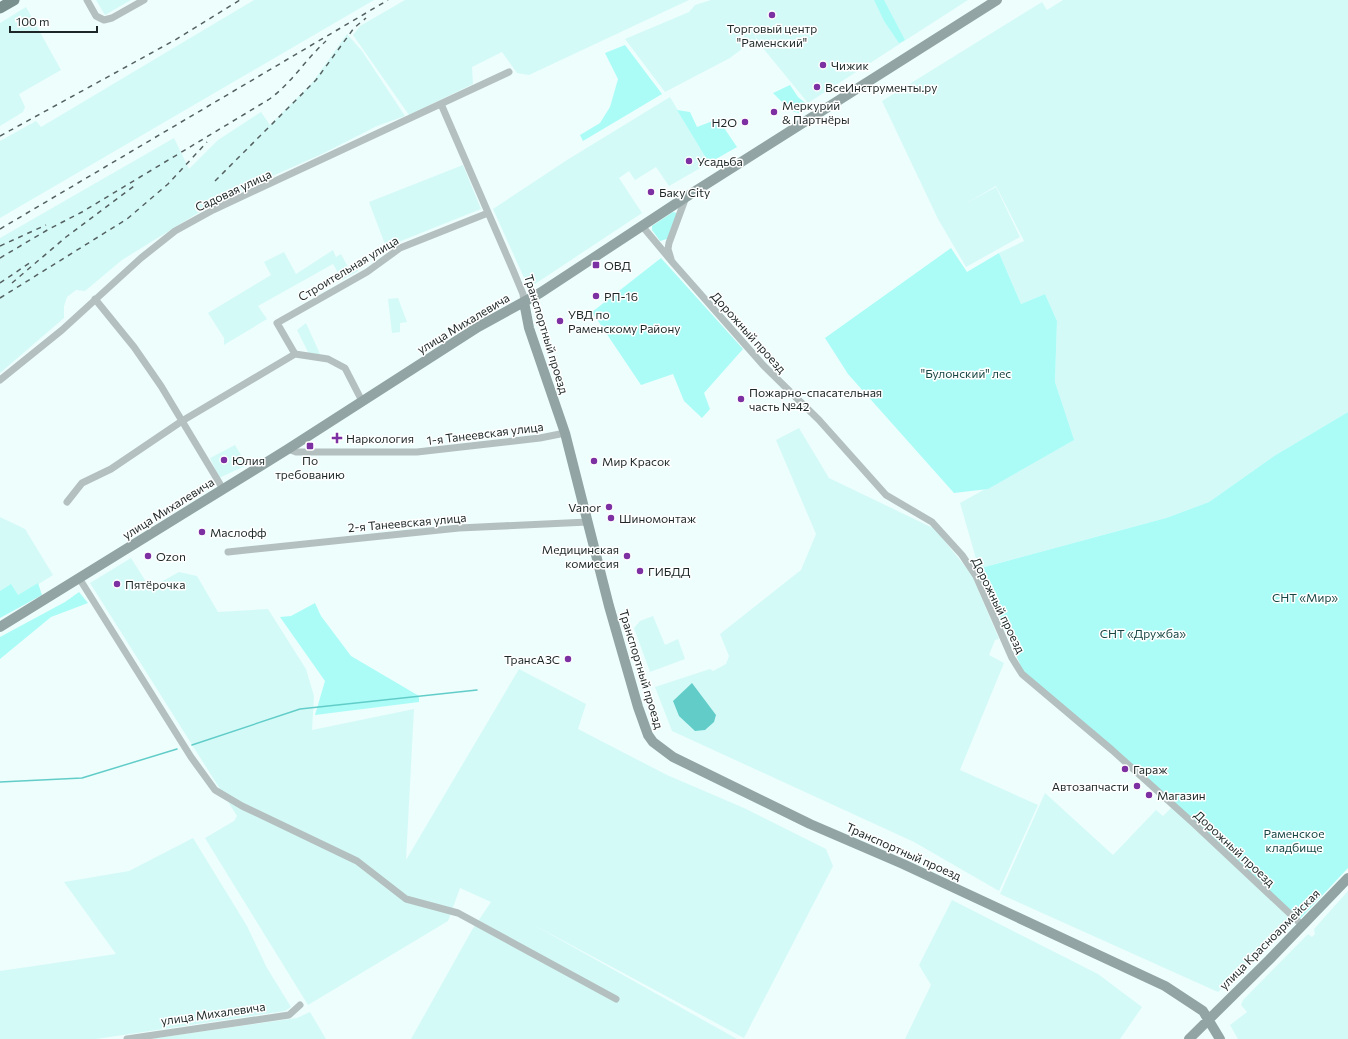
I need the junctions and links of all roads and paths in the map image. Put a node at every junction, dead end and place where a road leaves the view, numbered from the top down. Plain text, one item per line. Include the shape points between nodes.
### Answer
1 (14, 0) edge
2 (87, 0) edge
3 (144, 0) edge
4 (997, 0) edge
5 (0, 8) edge
6 (509, 72) dead end
7 (441, 104) junction
8 (686, 197) junction
9 (488, 213) junction
10 (643, 227) junction
11 (674, 264) junction
12 (95, 299) junction
13 (524, 302) junction
14 (294, 354) junction
15 (0, 380) edge
16 (362, 401) junction
17 (182, 421) junction
18 (565, 433) junction
19 (288, 449) junction
20 (223, 489) junction
21 (66, 502) dead end
22 (588, 522) junction
23 (228, 552) dead end
24 (79, 578) junction
25 (0, 627) edge
26 (1348, 878) edge
27 (1302, 925) junction
28 (616, 999) dead end
29 (300, 1005) dead end
30 (1209, 1019) junction
31 (127, 1039) edge
32 (1189, 1039) edge
33 (1220, 1039) edge

1 - 5 main road
2 - 3 street via 96,16 104,20
4 - 8 main road, улица Михалевича
6 - 7 street, Садовая улица
7 - 9 street, Транспортный проезд
7 - 12 street, Садовая улица via 213,210 175,231
8 - 10 main road, улица Михалевича
8 - 11 street via 668,249
9 - 13 street, Транспортный проезд via 523,294
9 - 14 street, Строительная улица via 400,248 367,272 276,323
10 - 11 street, Дорожный проезд
10 - 13 main road, улица Михалевича
11 - 27 street, Дорожный проезд via 763,365 819,420 886,495 932,522 962,555 976,576 1012,658 1022,674 1189,819
12 - 15 street, Садовая улица via 62,330
12 - 17 street via 134,347
13 - 16 main road, улица Михалевича via 484,323
13 - 18 main road, Транспортный проезд via 529,328
14 - 16 street via 328,358 345,368
14 - 17 street
16 - 19 main road, улица Михалевича
17 - 20 street
17 - 21 street via 111,469 82,484
18 - 19 street, 1-я Танеевская улица via 417,452 296,452
18 - 22 main road, Транспортный проезд
19 - 20 main road, улица Михалевича
20 - 24 main road, улица Михалевича
22 - 23 street, 2-я Танеевская улица via 460,528
22 - 30 main road, Транспортный проезд via 609,606 648,735 666,753 810,824 903,864 1165,986 1196,1005
24 - 25 main road, улица Михалевича
24 - 28 street via 215,790 242,806 357,861 406,899 458,912
26 - 27 main road, улица Красноармейская
27 - 30 main road, улица Красноармейская
29 - 31 street, улица Михалевича via 289,1015
30 - 32 main road, улица Красноармейская
30 - 33 main road, Транспортный проезд

